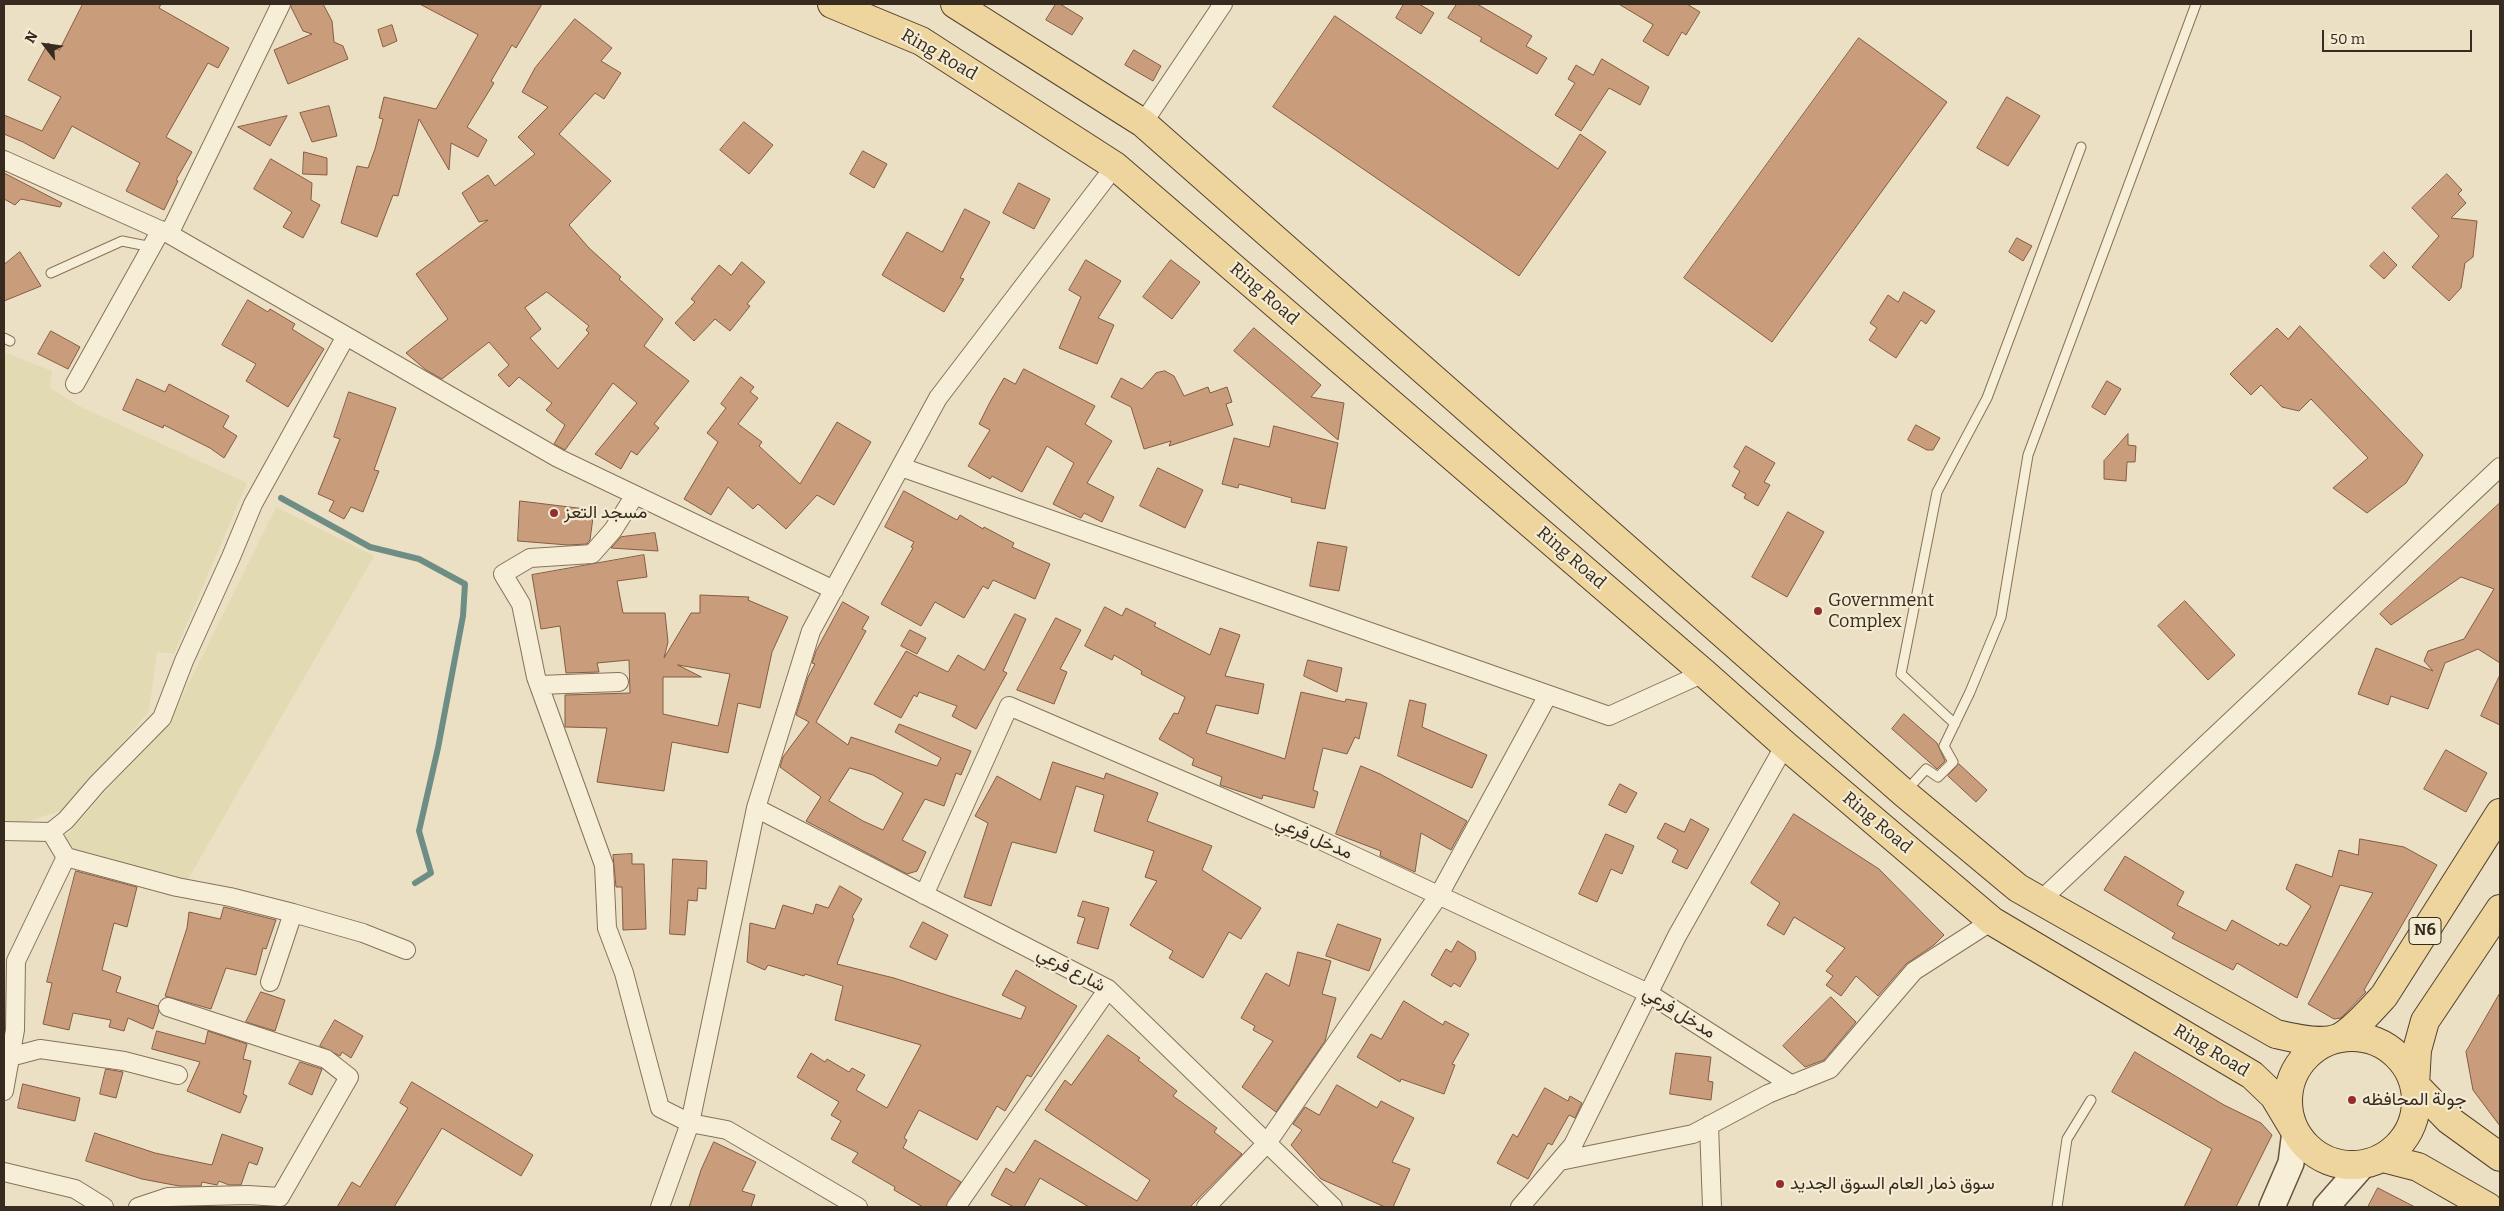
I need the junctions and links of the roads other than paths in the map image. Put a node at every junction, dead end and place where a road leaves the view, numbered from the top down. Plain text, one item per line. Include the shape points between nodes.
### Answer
1 (281, 4) edge
2 (832, 4) edge
3 (955, 4) edge
4 (1223, 4) edge
5 (2196, 4) edge
6 (1143, 123) junction
7 (2081, 147) dead end
8 (4, 160) edge
9 (1115, 166) junction
10 (165, 232) junction
11 (152, 247) junction
12 (51, 273) dead end
13 (346, 336) junction
14 (75, 384) dead end
15 (900, 467) junction
16 (2500, 467) edge
17 (635, 495) junction
18 (834, 590) junction
19 (1704, 672) junction
20 (619, 682) dead end
21 (539, 685) junction
22 (1548, 695) junction
23 (1955, 724) junction
24 (1785, 745) junction
25 (1904, 793) junction
26 (756, 808) junction
27 (2499, 819) edge
28 (1877, 824) junction
29 (4, 831) edge
30 (51, 832) junction
31 (66, 857) junction
32 (924, 895) junction
33 (1439, 895) junction
34 (2040, 901) junction
35 (2500, 909) edge
36 (293, 913) junction
37 (1992, 921) junction
38 (406, 950) dead end
39 (270, 982) dead end
40 (1108, 989) junction
41 (1648, 992) junction
42 (168, 1007) dead end
43 (2338, 1038) junction
44 (10, 1057) junction
45 (178, 1075) dead end
46 (1792, 1085) junction
47 (2415, 1085) junction
48 (4, 1091) edge
49 (2091, 1100) dead end
50 (690, 1124) junction
51 (1708, 1125) junction
52 (2295, 1131) junction
53 (1267, 1143) junction
54 (2500, 1157) edge
55 (1560, 1161) junction
56 (2373, 1162) junction
57 (4, 1172) edge
58 (279, 1202) edge
59 (104, 1207) edge
60 (138, 1207) edge
61 (660, 1207) edge
62 (858, 1207) edge
63 (956, 1207) edge
64 (1206, 1207) edge
65 (1333, 1207) edge
66 (1520, 1207) edge
67 (1712, 1207) edge
68 (2057, 1207) edge
69 (2272, 1207) edge
70 (2326, 1207) edge
71 (2488, 1207) edge

1 - 10 street
2 - 9 main road, Ring Road via 922,41
3 - 6 main road
4 - 6 street
5 - 23 lane via 2028,455 2001,617
6 - 25 main road
7 - 23 lane via 1987,398 1937,492 1901,674
8 - 10 street
9 - 15 street via 938,398
9 - 19 main road, Ring Road
10 - 11 street
10 - 13 street
11 - 12 lane via 122,241
11 - 14 street
13 - 17 street via 558,458
13 - 30 street via 252,504 162,718
15 - 18 street
15 - 22 street
16 - 34 street
17 - 18 street
17 - 21 street via 613,530 592,554 530,558 504,574 522,604
18 - 26 street via 811,631
19 - 22 street via 1609,716
19 - 24 main road, Ring Road
20 - 21 street
21 - 50 street via 604,865 607,928 624,973 660,1108
22 - 33 street
23 - 25 lane via 1944,746 1953,762 1938,777 1926,769
24 - 28 main road, Ring Road
24 - 41 street
25 - 28 main road
25 - 34 main road via 2018,888
26 - 32 street, شارع فرعي
26 - 50 street
27 - 43 main road, N6 via 2384,996
28 - 37 main road, Ring Road
29 - 30 street
30 - 31 street
31 - 36 street via 177,887
31 - 44 street via 16,960 15,1030
32 - 33 street, مدخل فرعي via 1010,706 1316,838
32 - 40 street, شارع فرعي
33 - 41 street, مدخل فرعي
33 - 53 street
34 - 43 main road via 2276,1034 2307,1041
35 - 47 main road via 2425,1021
36 - 38 street via 363,933
36 - 39 street
37 - 46 street via 1914,971 1830,1069
37 - 52 main road, Ring Road via 2252,1075 2274,1096
40 - 53 street, شارع فرعي
40 - 63 street
41 - 46 street, مدخل فرعي
41 - 55 street via 1574,1145
42 - 58 street via 326,1059 349,1077
43 - 47 main road via 2358,1037 2377,1041 2408,1067
43 - 52 main road via 2305,1058 2294,1074 2288,1093
44 - 45 street via 40,1049 124,1060
44 - 48 street
46 - 51 street
47 - 54 main road via 2449,1120
47 - 56 main road via 2417,1106 2412,1127 2400,1145
49 - 68 lane via 2067,1139
50 - 61 street
50 - 62 street via 727,1130
51 - 55 street via 1693,1134
51 - 67 street
52 - 56 main road via 2307,1147 2324,1159 2343,1165
52 - 69 main road via 2290,1163
53 - 64 street
53 - 65 street, شارع فرعي
55 - 66 street
56 - 70 main road
56 - 71 main road via 2418,1167
57 - 59 street via 75,1190
58 - 60 street via 248,1195 168,1197

